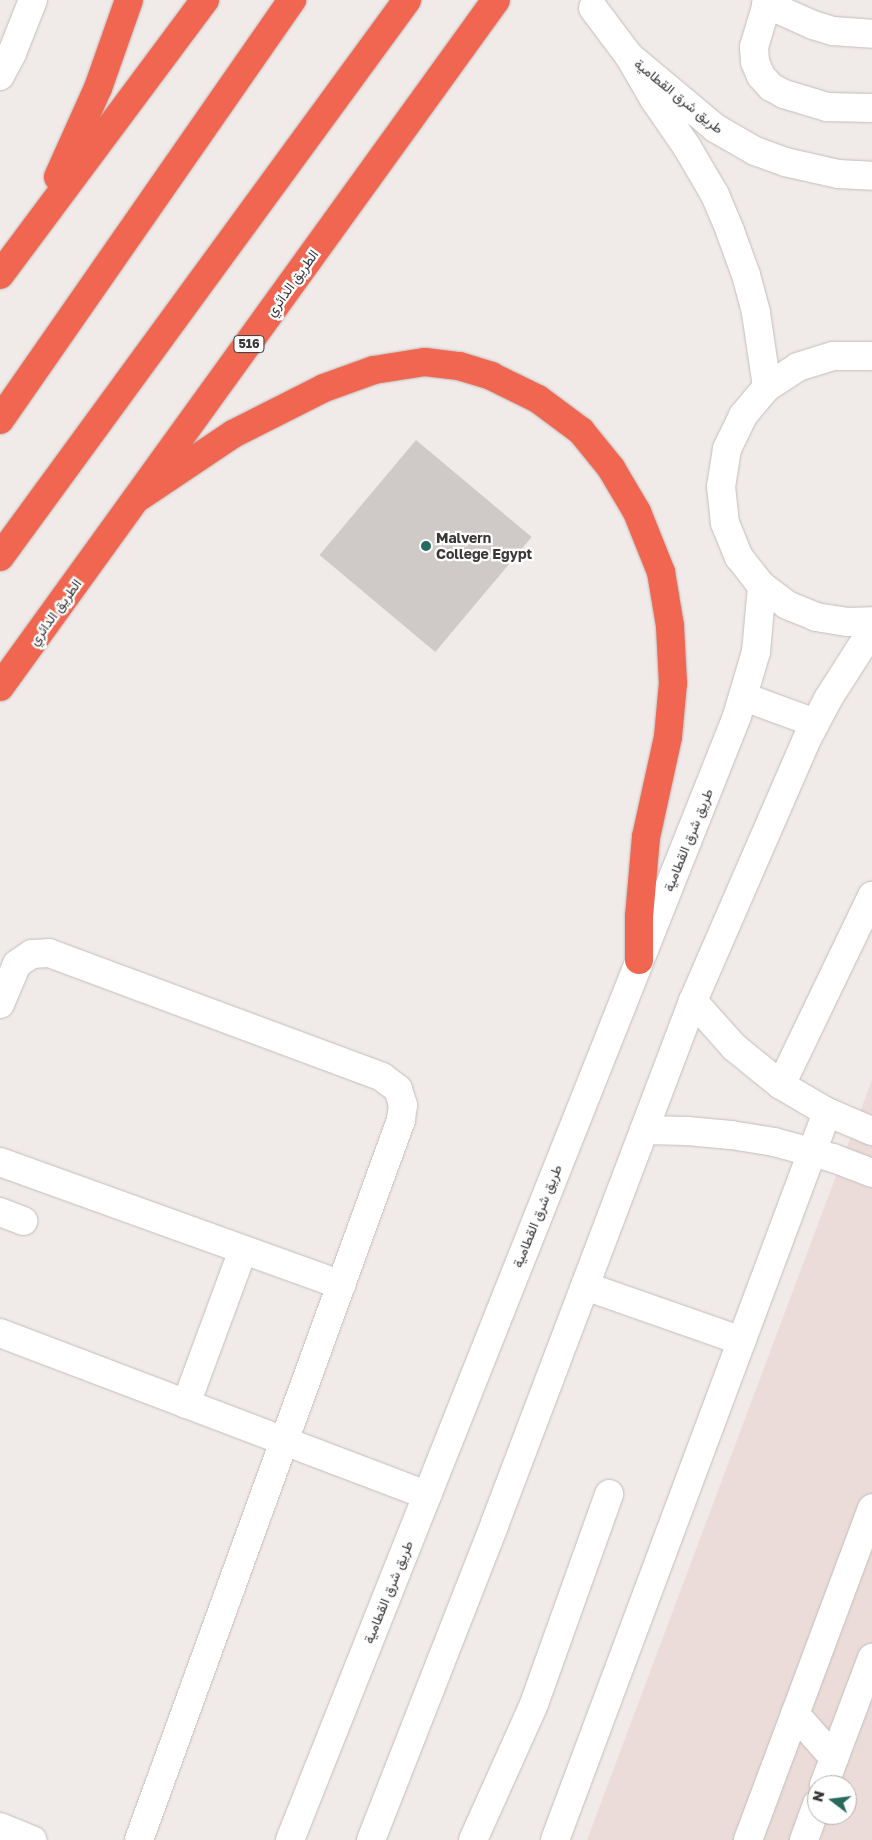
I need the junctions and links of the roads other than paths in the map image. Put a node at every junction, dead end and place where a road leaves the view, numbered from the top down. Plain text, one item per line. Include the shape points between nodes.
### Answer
1 (33, 0) edge
2 (129, 0) edge
3 (204, 0) edge
4 (292, 0) edge
5 (406, 0) edge
6 (496, 0) edge
7 (767, 2) edge
8 (592, 8) dead end
9 (872, 34) edge
10 (629, 56) junction
11 (0, 76) edge
12 (872, 108) edge
13 (872, 176) edge
14 (36, 225) junction
15 (0, 275) edge
16 (872, 356) edge
17 (767, 387) junction
18 (0, 420) edge
19 (139, 497) junction
20 (0, 557) edge
21 (762, 586) junction
22 (872, 621) edge
23 (872, 630) edge
24 (0, 687) edge
25 (744, 696) junction
26 (815, 723) junction
27 (872, 896) edge
28 (639, 960) junction
29 (693, 1001) junction
30 (0, 1004) edge
31 (781, 1085) junction
32 (827, 1112) junction
33 (644, 1130) junction
34 (872, 1132) edge
35 (812, 1152) junction
36 (0, 1162) edge
37 (872, 1173) edge
38 (243, 1250) junction
39 (340, 1285) junction
40 (584, 1286) junction
41 (0, 1332) edge
42 (742, 1341) junction
43 (186, 1404) junction
44 (284, 1442) junction
45 (609, 1494) dead end
46 (427, 1495) junction
47 (872, 1508) edge
48 (872, 1658) edge
49 (795, 1714) junction
50 (834, 1758) junction
51 (828, 1775) edge
52 (809, 1825) edge
53 (0, 1828) edge
54 (32, 1840) edge
55 (139, 1840) edge
56 (290, 1840) edge
57 (371, 1840) edge
58 (473, 1840) edge
59 (555, 1840) edge
60 (748, 1840) edge
61 (804, 1840) edge

1 - 11 street
2 - 14 highway via 98,88
3 - 14 highway
4 - 18 highway
5 - 20 highway
6 - 19 highway, الطريق الدائري / 516
7 - 9 street via 813,25 849,34
7 - 12 street via 754,47 755,62 771,87 827,107
8 - 10 street, طريق شرق القطامية
10 - 13 street, طريق شرق القطامية via 715,128 755,151 785,162 838,174
10 - 17 street via 715,195 749,285
14 - 15 highway
16 - 17 street via 833,356 798,367
17 - 21 street via 742,416 727,449 721,486 725,523 739,557
19 - 24 highway, الطريق الدائري / 516
19 - 28 highway via 233,434 324,388 374,370 425,362 459,366 492,376 538,399 581,432 611,468 638,512 661,572 670,626 673,683 668,738 646,838
21 - 22 street via 787,605 816,617 847,622
21 - 25 street, طريق شرق القطامية via 756,652
23 - 26 street
25 - 26 street
25 - 28 street, طريق شرق القطامية
26 - 29 street
27 - 31 street
28 - 46 street, طريق شرق القطامية
29 - 31 street via 734,1047
29 - 33 street
30 - 39 street via 17,964 32,954 49,953 390,1081 402,1097 403,1113
31 - 32 street
32 - 34 street
32 - 35 street
33 - 35 street via 688,1130 731,1135
33 - 40 street
35 - 37 street
35 - 42 street
36 - 38 street
38 - 39 street
38 - 43 street
39 - 44 street
40 - 42 street
40 - 57 street
41 - 43 street
42 - 59 street
43 - 44 street
44 - 46 street
44 - 55 street
45 - 58 street via 534,1704
46 - 56 street, طريق شرق القطامية
47 - 49 street
48 - 50 street
49 - 50 street
49 - 60 street
50 - 51 street
52 - 61 street
53 - 54 street

